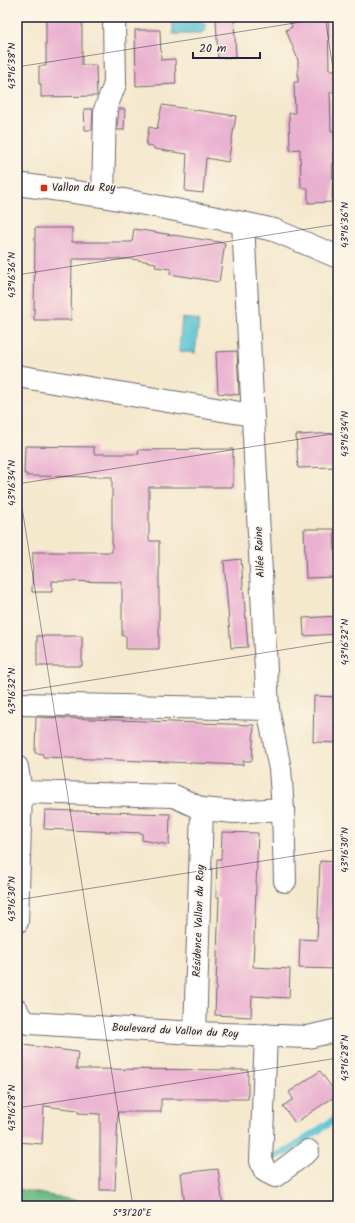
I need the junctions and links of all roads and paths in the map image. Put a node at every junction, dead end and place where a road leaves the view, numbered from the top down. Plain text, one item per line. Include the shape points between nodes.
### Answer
1 (114, 17) edge
2 (17, 184) edge
3 (104, 196) junction
4 (243, 222) junction
5 (338, 257) edge
6 (17, 376) edge
7 (252, 415) junction
8 (17, 704) edge
9 (268, 709) junction
10 (17, 767) edge
11 (21, 792) junction
12 (202, 808) junction
13 (283, 809) junction
14 (285, 881) dead end
15 (17, 922) edge
16 (17, 1010) edge
17 (338, 1030) edge
18 (195, 1033) junction
19 (266, 1035) junction
20 (308, 1151) dead end

1 - 3 street via 115,84 105,110
2 - 3 street
3 - 4 street
4 - 5 street via 274,230
4 - 7 street, Allée Raine
6 - 7 street
7 - 9 street, Allée Raine
8 - 9 street
9 - 13 street, Allée Raine via 280,769
10 - 11 street
11 - 12 street via 174,796
11 - 15 street
12 - 13 street via 234,812
12 - 18 street, Résidence Vallon du Roy
13 - 14 street, Allée Raine
16 - 18 street, Boulevard du Vallon du Roy via 19,1016 28,1023
17 - 19 street, Boulevard du Vallon du Roy via 308,1037
18 - 19 street, Boulevard du Vallon du Roy
19 - 20 street via 261,1161 265,1171 275,1176

